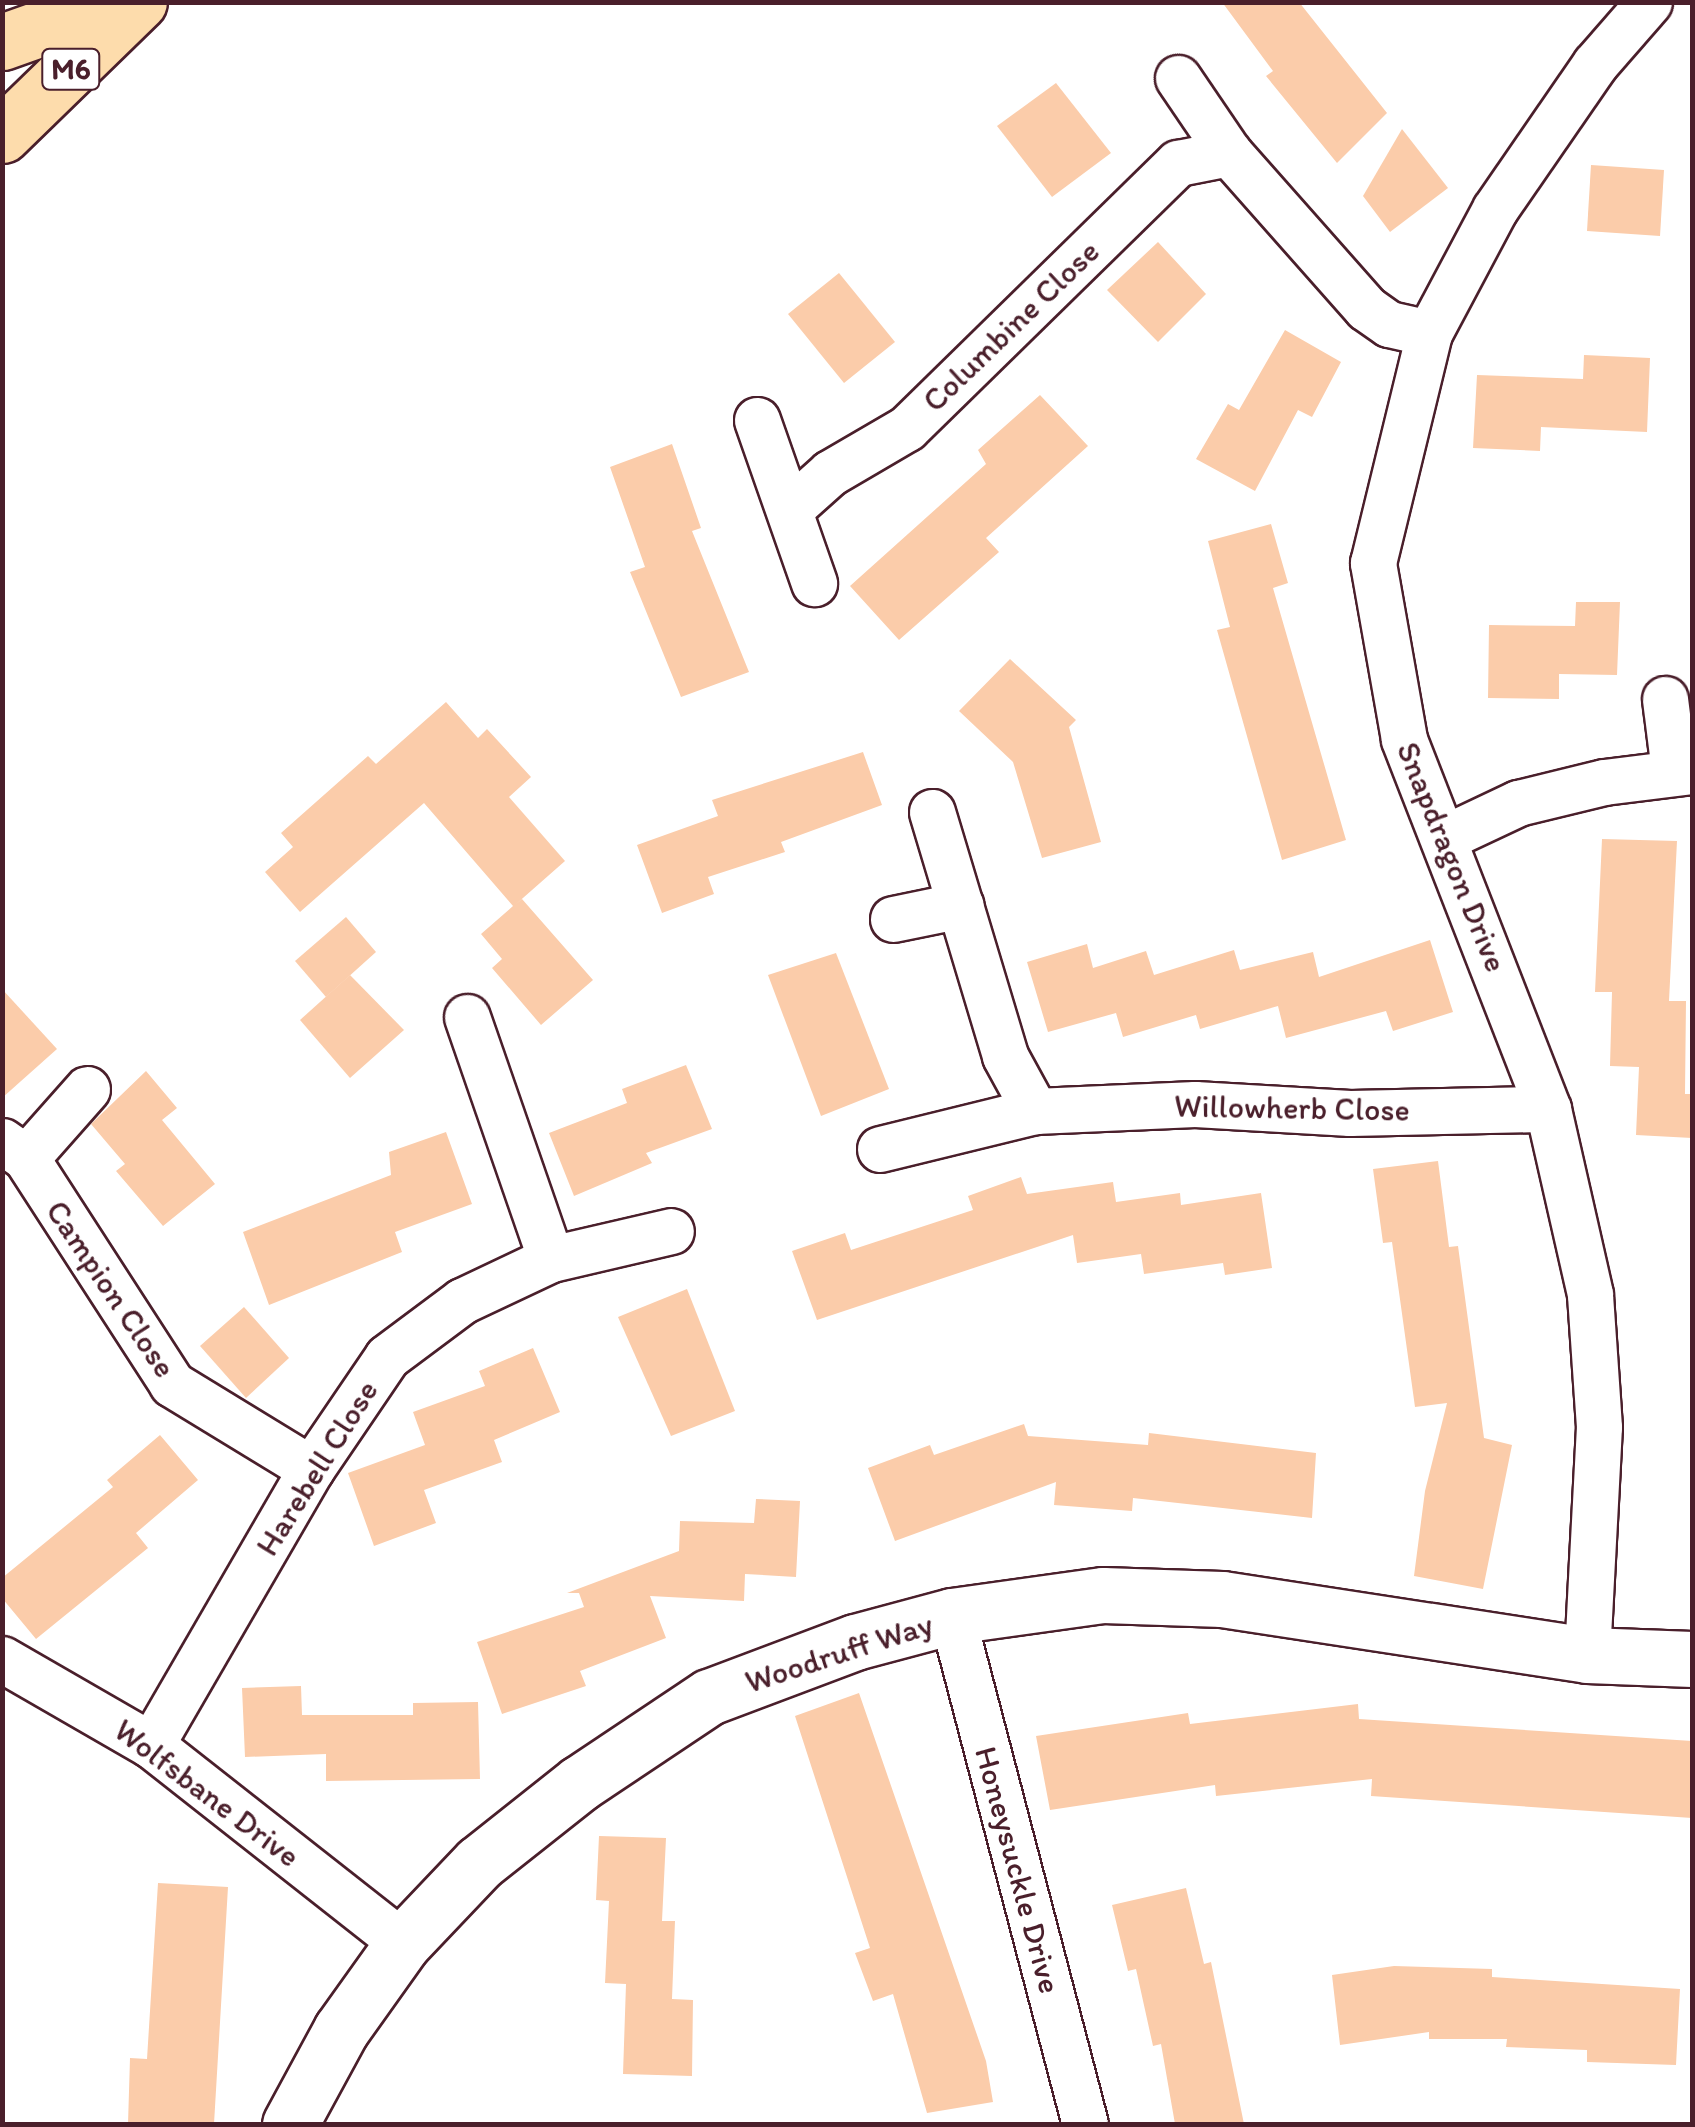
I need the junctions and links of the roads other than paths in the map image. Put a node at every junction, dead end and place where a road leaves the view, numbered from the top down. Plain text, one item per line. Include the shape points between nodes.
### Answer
1 (115, 2) edge
2 (140, 2) edge
3 (1649, 2) edge
4 (2, 42) edge
5 (1178, 78) dead end
6 (2, 135) edge
7 (1230, 153) junction
8 (1429, 333) junction
9 (757, 420) dead end
10 (792, 507) junction
11 (814, 583) dead end
12 (1665, 699) dead end
13 (1683, 771) edge
14 (932, 812) dead end
15 (1446, 838) junction
16 (961, 905) junction
17 (893, 919) dead end
18 (467, 1017) dead end
19 (87, 1089) dead end
20 (1548, 1109) junction
21 (1035, 1111) junction
22 (880, 1149) dead end
23 (14, 1150) edge
24 (671, 1231) dead end
25 (551, 1259) junction
26 (311, 1469) junction
27 (952, 1616) junction
28 (1586, 1655) junction
29 (2, 1658) edge
30 (1692, 1659) edge
31 (152, 1745) junction
32 (403, 1943) junction
33 (290, 2124) edge
34 (1085, 2124) edge

1 - 4 highway
2 - 6 highway, M6
3 - 8 street, Snapdragon Drive via 1595,64 1495,209
5 - 7 street
7 - 8 street via 1366,308 1389,324
7 - 10 street, Columbine Close via 1178,163 907,428 830,473
8 - 15 street, Snapdragon Drive via 1373,563 1404,739
9 - 10 street
10 - 11 street
12 - 13 street
13 - 15 street via 1518,803
14 - 16 street
15 - 20 street, Snapdragon Drive
16 - 17 street
16 - 21 street via 1005,1056
18 - 25 street
19 - 23 street, Campion Close
20 - 21 street, Willowherb Close via 1350,1114 1195,1104
20 - 28 street, Snapdragon Drive via 1593,1332 1599,1427
21 - 22 street, Willowherb Close
23 - 26 street, Campion Close via 172,1384
24 - 25 street, Harebell Close
25 - 26 street, Harebell Close via 462,1301 387,1357
26 - 31 street, Harebell Close
27 - 28 street, Woodruff Way via 1103,1594 1222,1599
27 - 32 street, Woodruff Way via 855,1642 709,1697 580,1782 478,1863
27 - 34 street, Honeysuckle Drive
28 - 30 street, Woodruff Way
29 - 31 street, Wolfsbane Drive
31 - 32 street, Wolfsbane Drive
32 - 33 street, Woodruff Way via 341,2030

